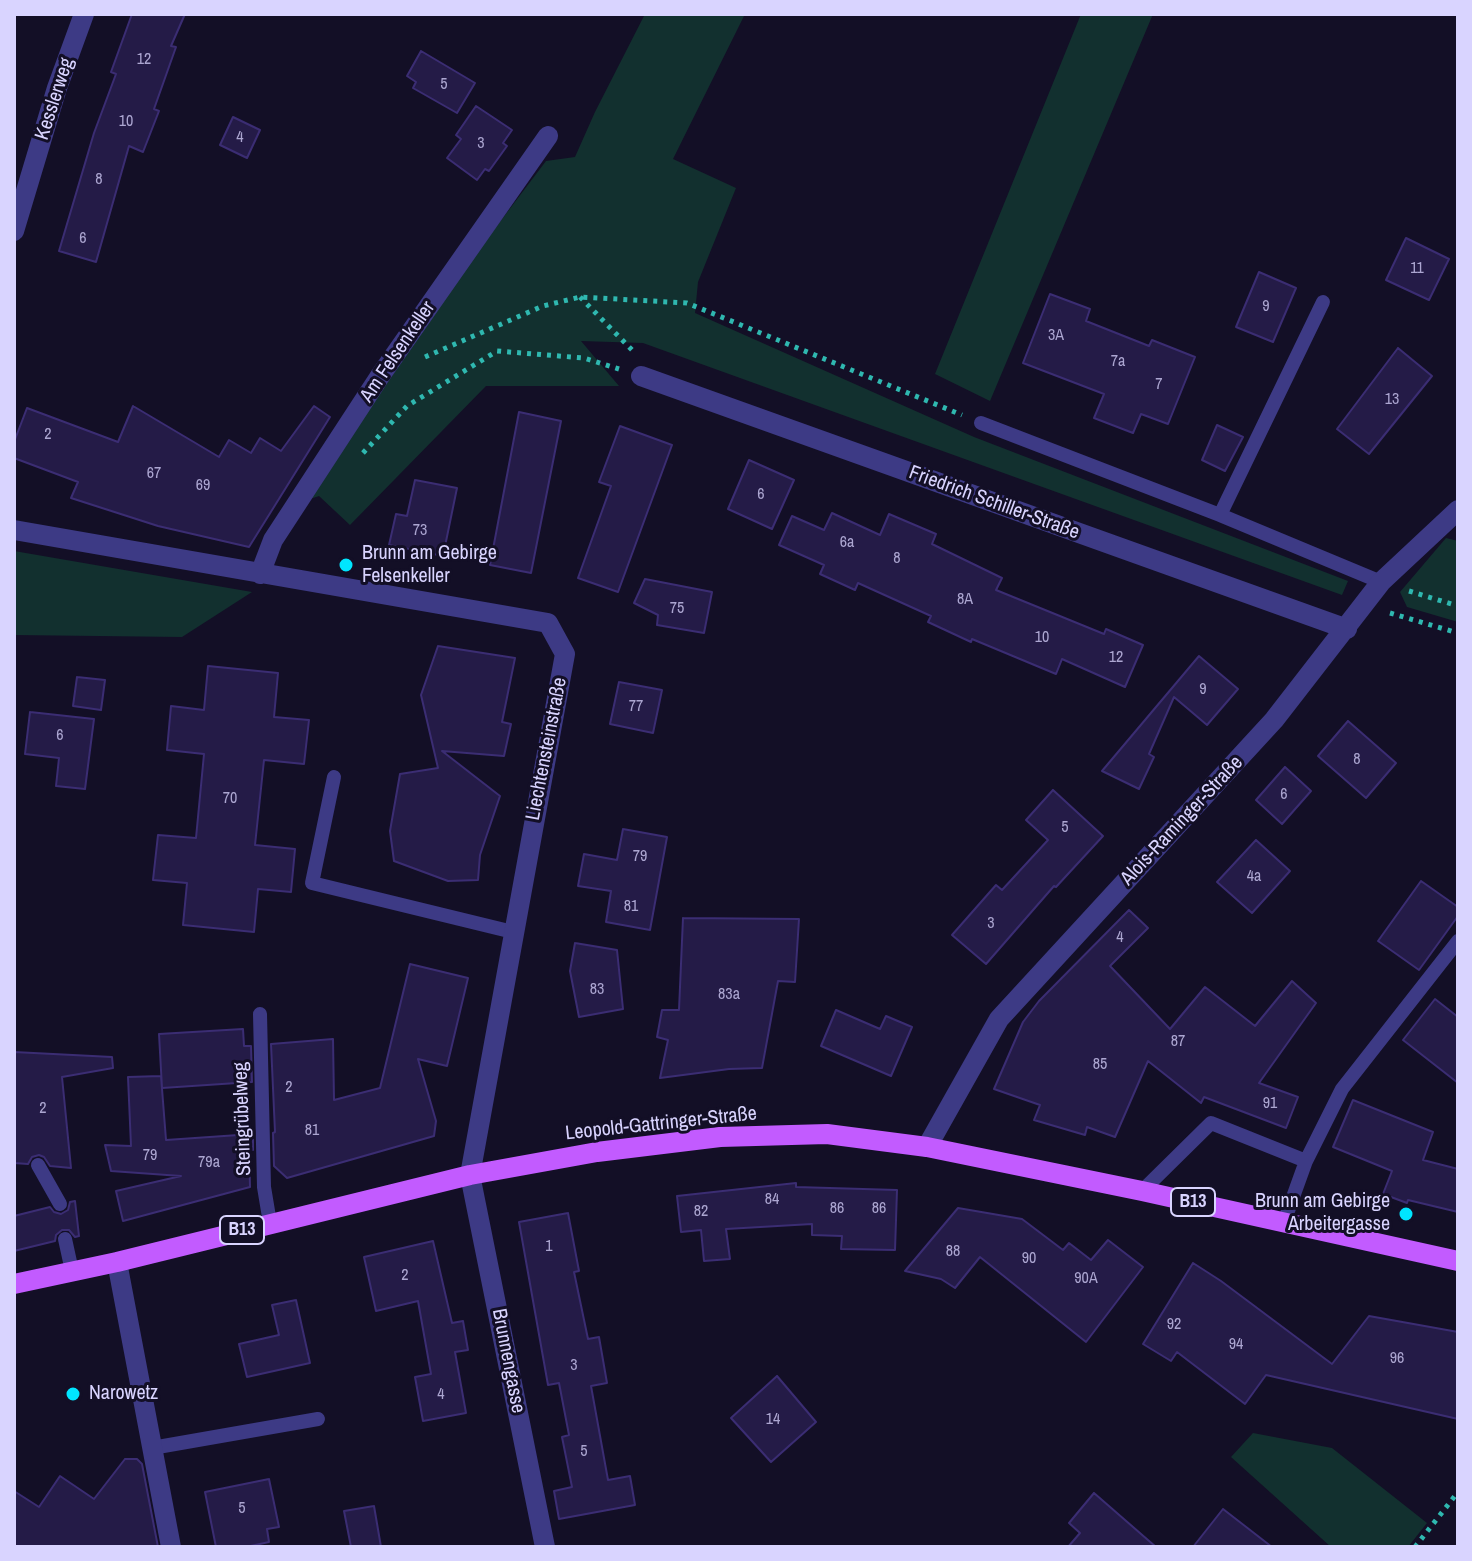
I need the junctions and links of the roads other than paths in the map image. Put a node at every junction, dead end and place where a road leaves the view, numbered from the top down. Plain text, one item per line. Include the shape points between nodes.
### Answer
1 (84, 14) edge
2 (548, 136) dead end
3 (14, 231) edge
4 (1323, 302) dead end
5 (641, 376) road end
6 (981, 423) road end
7 (1458, 510) edge
8 (1220, 515) junction
9 (14, 530) edge
10 (260, 574) junction
11 (1381, 582) junction
12 (1347, 629) junction
13 (334, 777) dead end
14 (513, 932) junction
15 (1458, 941) edge
16 (260, 1014) dead end
17 (927, 1147) junction
18 (1306, 1161) junction
19 (38, 1165) dead end
20 (470, 1175) junction
21 (1142, 1191) junction
22 (60, 1204) dead end
23 (1284, 1222) junction
24 (270, 1223) junction
25 (65, 1239) dead end
26 (1458, 1261) edge
27 (117, 1262) junction
28 (72, 1271) junction
29 (14, 1284) edge
30 (318, 1419) dead end
31 (152, 1448) junction
32 (171, 1547) edge
33 (545, 1547) edge

1 - 3 street, Kesslerweg
2 - 10 street, Am Felsenkeller via 380,376 273,540
4 - 8 lane
5 - 12 street, Friedrich Schiller-Straße
6 - 8 lane
7 - 11 street, Alois-Raminger-Straße
8 - 11 lane
9 - 10 street, Liechtensteinstraße
10 - 14 street, Liechtensteinstraße via 548,623 565,654
11 - 12 street, Alois-Raminger-Straße
12 - 17 street, Alois-Raminger-Straße via 1274,720 999,1019
13 - 14 lane via 312,883
14 - 20 street, Liechtensteinstraße
15 - 18 lane via 1342,1089
16 - 24 lane, Steingrübelweg via 264,1187
17 - 20 main road, Leopold-Gattringer-Straße / B13 via 827,1134 720,1137
17 - 21 main road, Leopold-Gattringer-Straße / B13
18 - 21 lane via 1211,1123
18 - 23 lane
19 - 22 lane
20 - 24 main road, Leopold-Gattringer-Straße / B13
20 - 33 street, Brunnengasse
21 - 23 main road, Leopold-Gattringer-Straße / B13
23 - 26 main road, Leopold-Gattringer-Straße / B13
24 - 27 main road, Leopold-Gattringer-Straße / B13
25 - 28 lane
27 - 28 main road, Leopold-Gattringer-Straße / B13
27 - 31 street
28 - 29 main road, Leopold-Gattringer-Straße / B13
30 - 31 lane
31 - 32 street

